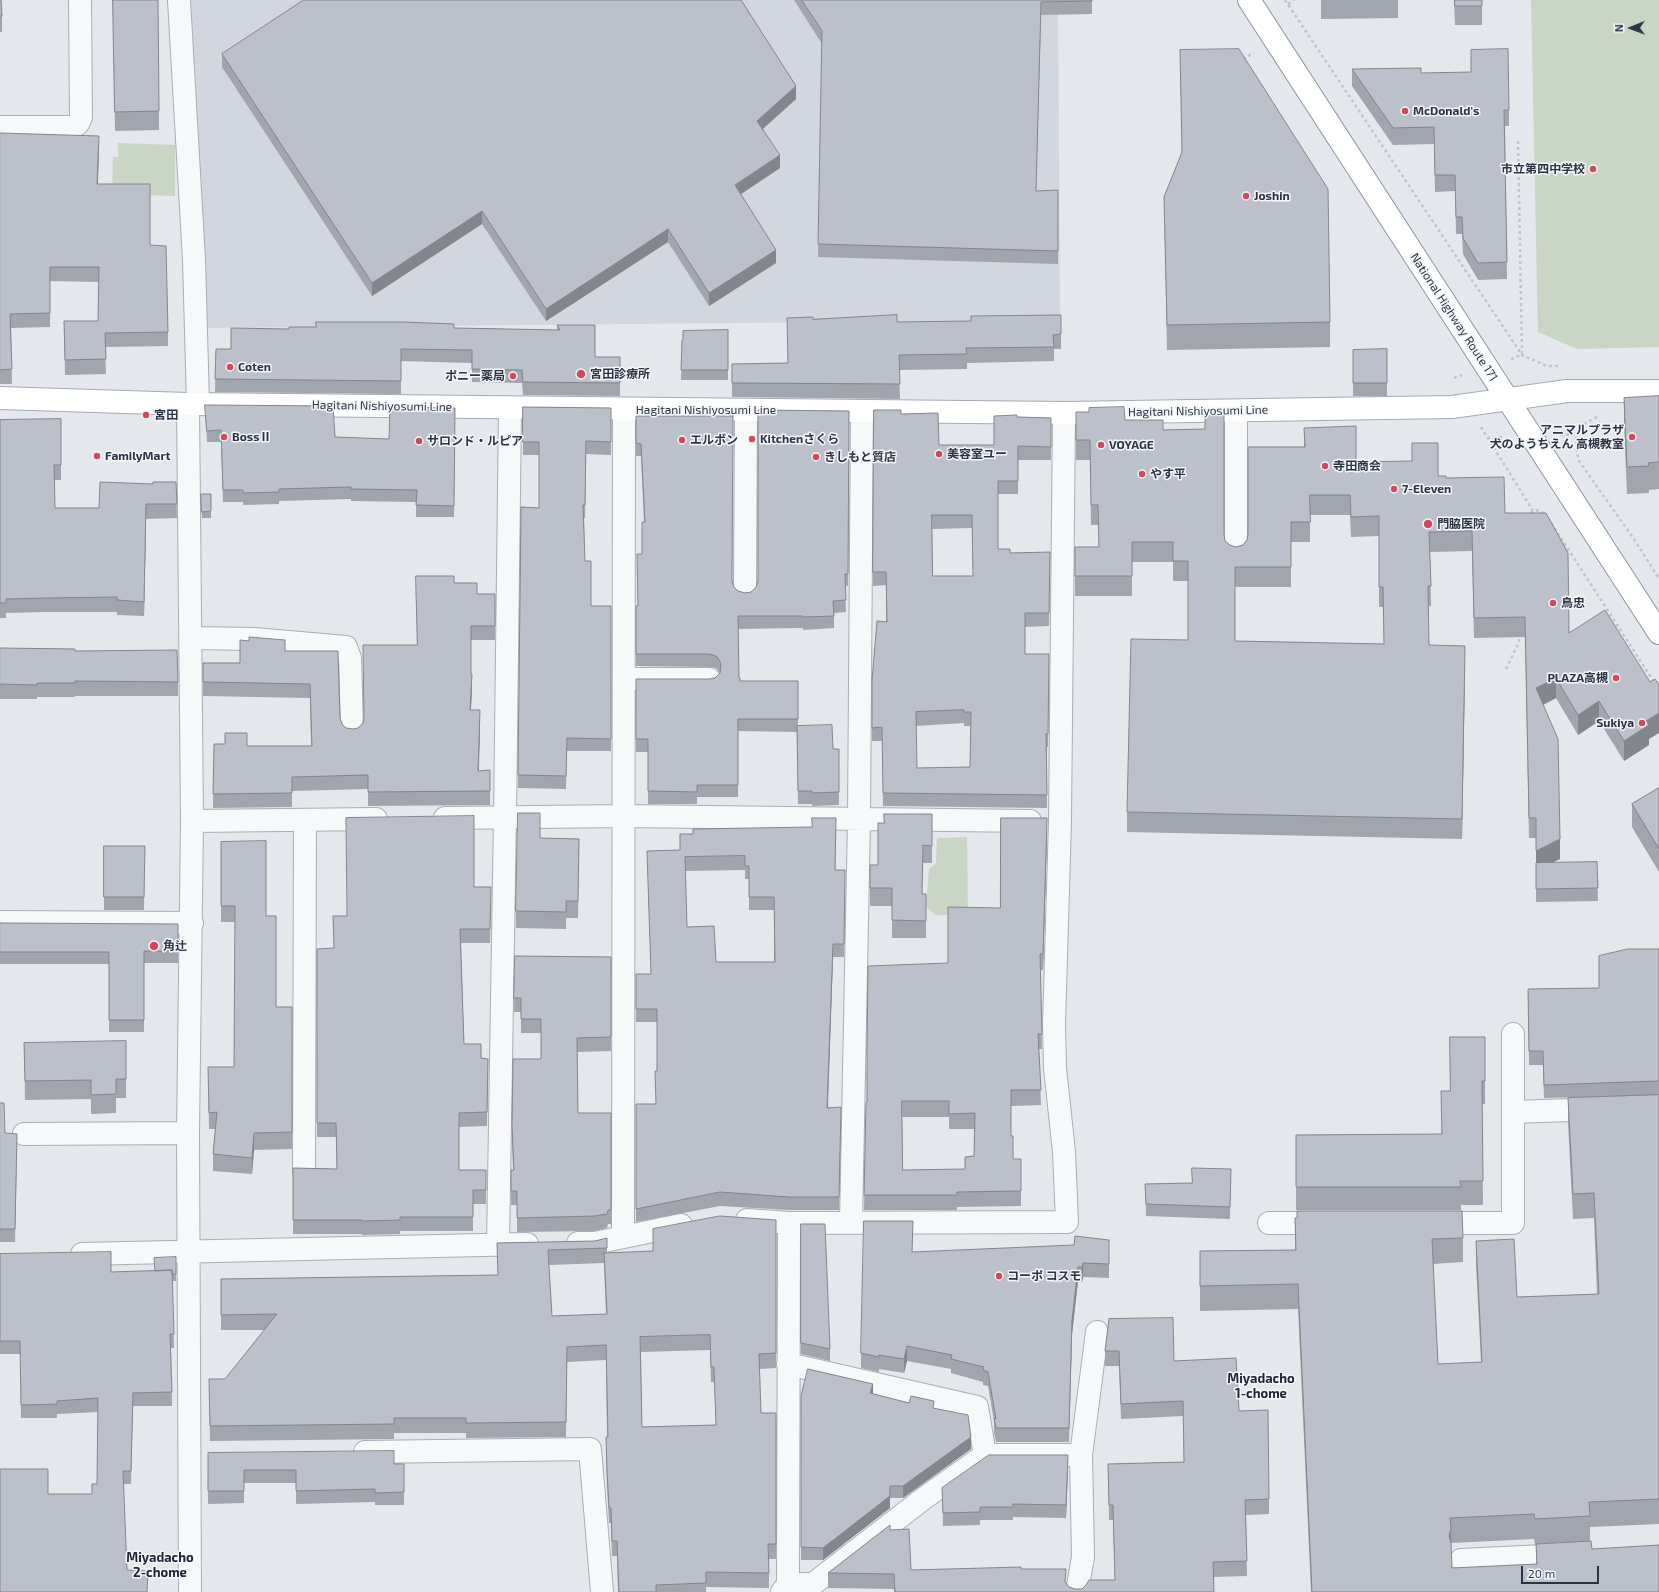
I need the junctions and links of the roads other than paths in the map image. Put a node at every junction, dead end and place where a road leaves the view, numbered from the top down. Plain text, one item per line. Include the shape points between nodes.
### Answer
1 (80, 0) edge
2 (179, 0) edge
3 (1252, 1) edge
4 (0, 127) edge
5 (1659, 391) edge
6 (0, 398) edge
7 (1508, 399) junction
8 (193, 404) junction
9 (510, 408) junction
10 (624, 410) junction
11 (746, 411) junction
12 (862, 411) junction
13 (1236, 411) junction
14 (1064, 413) junction
15 (1236, 554) edge
16 (745, 592) edge
17 (1659, 633) edge
18 (190, 638) junction
19 (624, 679) junction
20 (709, 679) edge
21 (352, 731) edge
22 (625, 816) junction
23 (506, 817) junction
24 (428, 818) edge
25 (397, 819) edge
26 (859, 819) junction
27 (305, 820) junction
28 (192, 821) junction
29 (1060, 821) junction
30 (0, 922) edge
31 (192, 923) junction
32 (1513, 1034) dead end
33 (1659, 1107) edge
34 (1513, 1112) junction
35 (188, 1133) junction
36 (24, 1134) dead end
37 (304, 1170) edge
38 (727, 1218) edge
39 (697, 1222) edge
40 (789, 1223) junction
41 (851, 1223) junction
42 (1269, 1223) dead end
43 (1348, 1223) edge
44 (1411, 1223) edge
45 (623, 1237) junction
46 (498, 1245) junction
47 (189, 1252) junction
48 (63, 1254) edge
49 (1097, 1332) dead end
50 (788, 1364) junction
51 (347, 1452) edge
52 (985, 1455) junction
53 (1081, 1455) junction
54 (1588, 1553) edge
55 (1461, 1560) dead end
56 (785, 1588) edge
57 (813, 1588) edge
58 (190, 1592) edge
59 (602, 1592) edge
60 (1077, 1592) edge

1 - 4 street via 80,123 70,127
2 - 8 street via 194,260
3 - 7 main road, National Highway Route 171
5 - 7 main road, Hagitani Nishiyosumi Line via 1567,391
6 - 8 main road, Hagitani Nishiyosumi Line
7 - 13 main road, Hagitani Nishiyosumi Line via 1452,408
7 - 17 main road, National Highway Route 171
8 - 9 main road, Hagitani Nishiyosumi Line
8 - 18 street
9 - 10 main road, Hagitani Nishiyosumi Line
9 - 23 street
10 - 11 main road, Hagitani Nishiyosumi Line
10 - 19 street
11 - 12 main road, Hagitani Nishiyosumi Line
11 - 16 street
12 - 14 main road, Hagitani Nishiyosumi Line
12 - 26 street
13 - 14 main road, Hagitani Nishiyosumi Line
13 - 15 street
14 - 29 street
18 - 21 street via 254,639 346,647 350,658
18 - 28 street
19 - 20 street
19 - 22 street
22 - 23 street
22 - 26 street
22 - 45 street
23 - 24 street
23 - 46 street
25 - 27 street
26 - 29 street
26 - 41 street
27 - 28 street
27 - 37 street
28 - 31 street
29 - 41 street via 1054,1025 1067,1222
30 - 31 street
31 - 35 street
32 - 34 street
33 - 34 street
34 - 44 street via 1513,1223
35 - 36 street
35 - 47 street
38 - 40 street
39 - 45 street
40 - 41 street
40 - 50 street
42 - 43 street
45 - 46 street via 595,1243
46 - 47 street
47 - 48 street
47 - 58 street via 198,1454
49 - 53 street
50 - 52 street via 977,1407
50 - 56 street
51 - 59 street via 590,1449
52 - 53 street
52 - 57 street via 923,1499
53 - 60 street via 1083,1557
54 - 55 street
56 - 57 street

